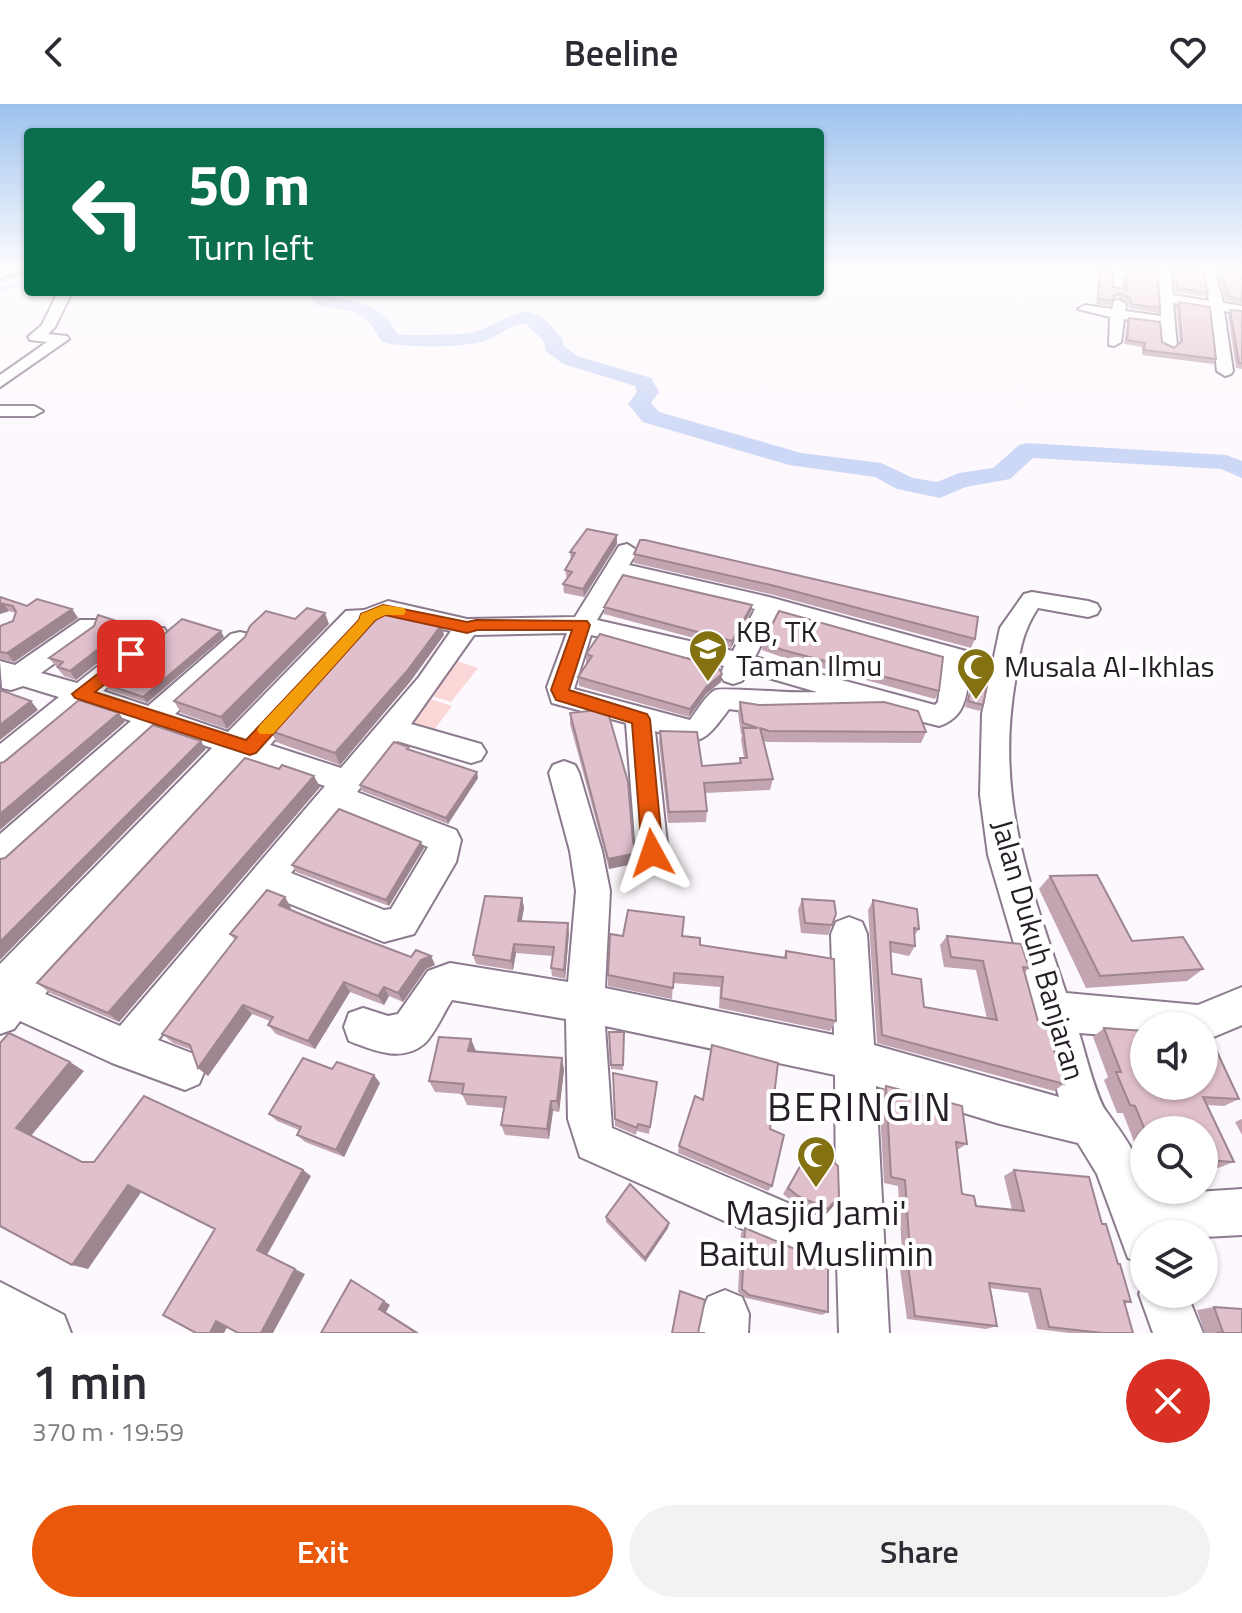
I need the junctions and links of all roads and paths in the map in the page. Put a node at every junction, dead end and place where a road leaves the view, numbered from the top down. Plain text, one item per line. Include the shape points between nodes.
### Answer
1 (48, 326) edge
2 (1116, 326) edge
3 (1168, 326) edge
4 (1219, 326) edge
5 (1114, 342) dead end
6 (1170, 346) edge
7 (1225, 371) dead end
8 (0, 382) edge
9 (0, 411) edge
10 (34, 411) dead end
11 (769, 605) junction
12 (1088, 609) dead end
13 (582, 625) junction
14 (89, 626) edge
15 (467, 627) junction
16 (155, 634) dead end
17 (240, 640) edge
18 (739, 661) junction
19 (6, 678) edge
20 (81, 694) junction
21 (862, 696) junction
22 (722, 698) junction
23 (152, 717) junction
24 (640, 719) junction
25 (389, 728) junction
26 (242, 746) junction
27 (471, 752) dead end
28 (0, 760) edge
29 (564, 773) dead end
30 (342, 790) junction
31 (652, 853) dead end
32 (0, 854) edge
33 (267, 879) junction
34 (849, 934) dead end
35 (4, 999) edge
36 (585, 1004) junction
37 (1242, 1006) edge
38 (1052, 1011) junction
39 (363, 1027) dead end
40 (126, 1049) junction
41 (857, 1060) junction
42 (185, 1070) dead end
43 (1088, 1124) junction
44 (1242, 1212) edge
45 (858, 1213) junction
46 (1136, 1220) edge
47 (1199, 1220) edge
48 (0, 1306) edge
49 (1168, 1308) edge
50 (46, 1333) edge
51 (864, 1333) edge
52 (1178, 1333) edge

1 - 8 street via 35,337 62,339
2 - 5 street
3 - 6 street
4 - 7 street
9 - 10 street
11 - 13 street via 621,560
11 - 18 street
11 - 21 street via 957,657 951,707 939,716
12 - 38 street, Jalan Dukuh Banjaran via 1027,602 1012,628 996,714 995,795 1004,855
13 - 15 street
13 - 18 street
13 - 24 street via 560,687 562,696
14 - 19 street
15 - 25 street
15 - 26 street via 388,609 367,618
16 - 20 street
17 - 23 street
18 - 21 street
18 - 22 street
19 - 20 street
20 - 23 street
20 - 28 street
21 - 22 street via 809,703
22 - 24 street via 698,730
23 - 26 street
23 - 32 street
24 - 31 street
25 - 27 street
25 - 30 street
26 - 30 street
26 - 35 street
29 - 36 street via 593,891
30 - 33 street
30 - 33 street via 445,840 444,852 402,923 384,926
33 - 40 street
34 - 41 street
35 - 40 street
36 - 39 street, Jalan Dukuh Banjaran via 450,981 441,984 410,1030 388,1036
36 - 41 street, Jalan Dukuh Banjaran
36 - 45 street via 589,1119 595,1142 826,1243
37 - 38 street via 1198,1024
38 - 43 street, Jalan Dukuh Banjaran
40 - 42 street
41 - 43 street, Jalan Dukuh Banjaran via 1035,1115
41 - 45 street
43 - 46 street, Jalan Dukuh Banjaran via 1100,1132
44 - 47 street, Jalan Dukuh Banjaran
45 - 51 street
48 - 50 street
49 - 52 street

